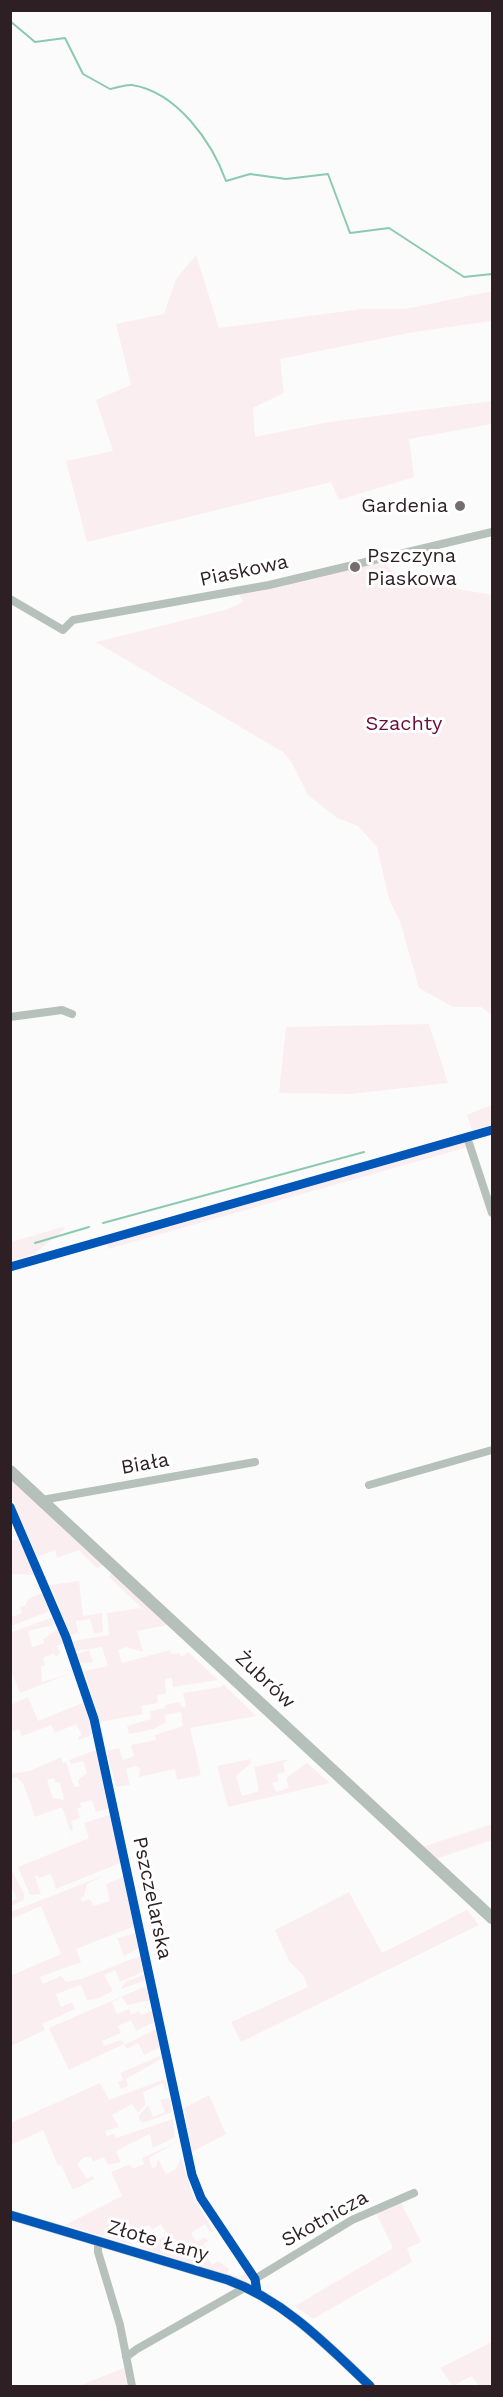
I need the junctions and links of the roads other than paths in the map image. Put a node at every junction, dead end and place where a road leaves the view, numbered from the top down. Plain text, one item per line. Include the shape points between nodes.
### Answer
1 (492, 532) edge
2 (10, 599) edge
3 (72, 1014) dead end
4 (10, 1017) edge
5 (492, 1130) edge
6 (467, 1137) junction
7 (492, 1213) edge
8 (10, 1267) edge
9 (492, 1450) edge
10 (255, 1462) dead end
11 (10, 1471) edge
12 (369, 1485) dead end
13 (42, 1500) junction
14 (10, 1507) edge
15 (492, 1918) edge
16 (414, 2193) dead end
17 (10, 2215) edge
18 (98, 2242) junction
19 (255, 2279) junction
20 (246, 2287) junction
21 (257, 2292) junction
22 (126, 2357) junction
23 (132, 2386) edge
24 (370, 2386) edge

1 - 2 street, Piaskowa via 269,585 74,620 63,630
3 - 4 street via 62,1010
5 - 6 street
6 - 7 street
6 - 8 street
9 - 12 street
10 - 13 street, Biała
11 - 13 main road, Żubrów
13 - 15 main road, Żubrów
14 - 19 street, Pszczelarska via 66,1637 94,1719 192,2175 201,2198
16 - 19 street, Skotnicza via 352,2220
17 - 18 street, Złote Łany
18 - 20 street, Złote Łany
18 - 22 street
19 - 21 street, Pszczelarska
20 - 21 street, Złote Łany
20 - 22 street
21 - 24 street, Złote Łany via 293,2316
22 - 23 street

